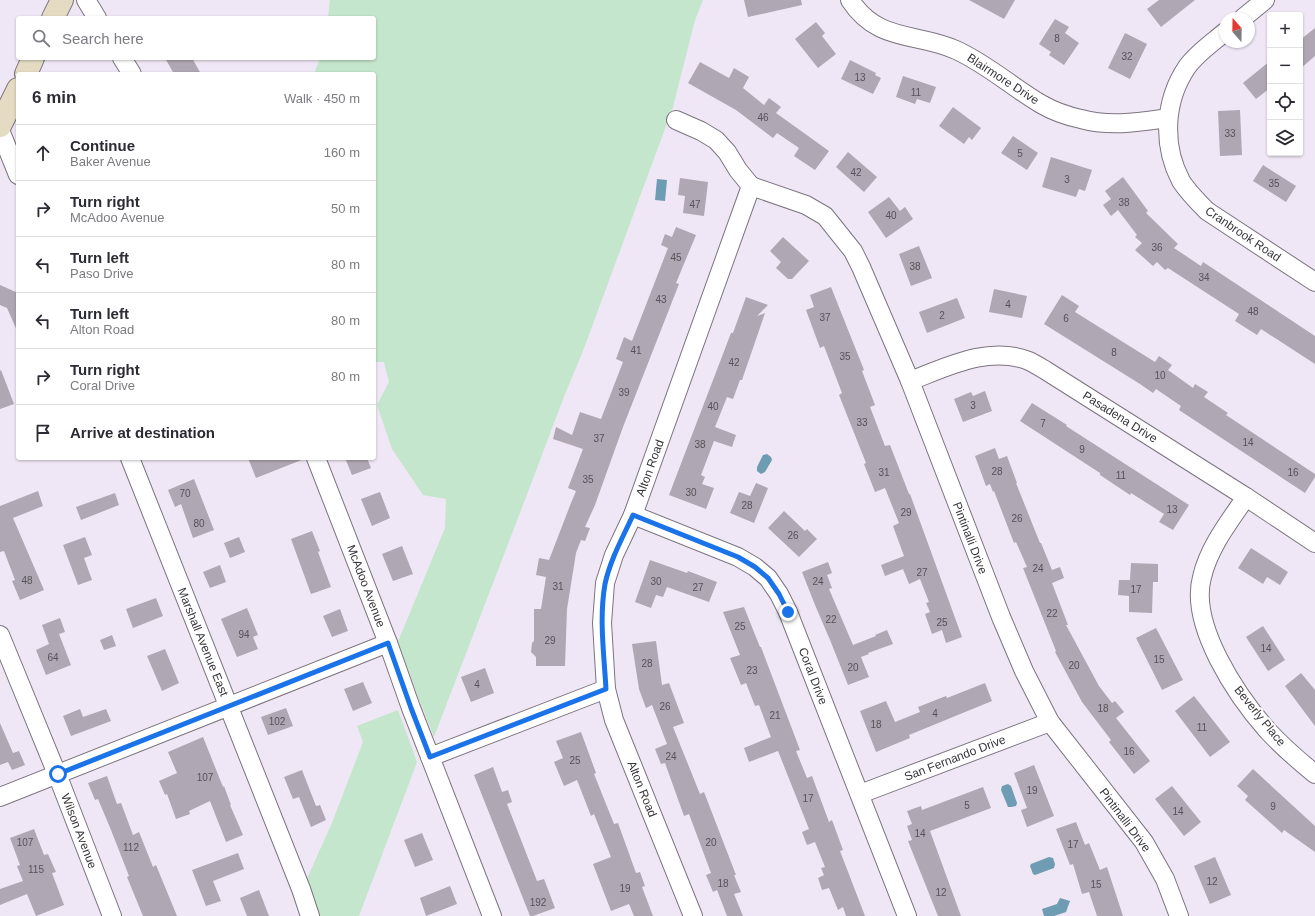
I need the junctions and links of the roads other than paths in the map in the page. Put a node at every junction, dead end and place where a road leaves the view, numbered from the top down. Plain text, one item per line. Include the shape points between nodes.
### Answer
1 (62, 0) edge
2 (86, 0) edge
3 (850, 0) edge
4 (1265, 0) edge
5 (1250, 12) edge
6 (54, 16) edge
7 (96, 16) edge
8 (1219, 37) edge
9 (32, 60) edge
10 (123, 60) edge
11 (27, 72) edge
12 (131, 72) edge
13 (16, 94) edge
14 (1168, 118) junction
15 (676, 120) dead end
16 (0, 126) edge
17 (0, 130) edge
18 (16, 171) edge
19 (751, 186) junction
20 (1315, 282) edge
21 (910, 381) junction
22 (131, 460) edge
23 (317, 460) edge
24 (1246, 497) junction
25 (633, 515) junction
26 (1315, 543) edge
27 (0, 635) edge
28 (388, 643) junction
29 (606, 689) junction
30 (228, 706) junction
31 (1050, 722) junction
32 (430, 757) junction
33 (58, 774) junction
34 (1315, 774) edge
35 (860, 794) junction
36 (0, 797) edge
37 (112, 916) edge
38 (310, 916) edge
39 (492, 916) edge
40 (693, 916) edge
41 (907, 916) edge
42 (1179, 916) edge

1 - 6 main road
2 - 7 street
3 - 14 street, Blairmore Drive via 862,15 876,26 906,38 956,50 976,60 1041,104 1061,113 1106,124
4 - 5 street
8 - 14 street, Cranbrook Road via 1200,51 1187,67 1177,84
9 - 11 main road
10 - 12 street
13 - 16 main road
14 - 20 street, Cranbrook Road via 1168,142 1173,163 1182,182 1194,198 1207,211
15 - 19 street via 716,140
17 - 18 street
19 - 21 street, Pintinalli Drive via 806,205 825,216 858,262
19 - 25 street, Alton Road
21 - 24 street, Pasadena Drive via 974,358 1012,356 1028,361
21 - 31 street, Pintinalli Drive via 1001,616 1024,671
22 - 30 street, Marshall Avenue East
23 - 28 street, McAdoo Avenue
24 - 26 street, Pasadena Drive
24 - 34 street, Beverly Place via 1207,558 1201,578 1201,614 1206,632 1224,669 1245,701 1290,753
25 - 29 street, Alton Road via 614,555 605,583 602,623
25 - 35 street, Coral Drive via 738,557 768,578 788,612
27 - 33 street, Wilson Avenue
28 - 30 street
28 - 32 street, McAdoo Avenue
29 - 32 street
29 - 40 street, Alton Road via 614,720
30 - 33 street
30 - 38 street, Marshall Avenue East
31 - 35 street, San Fernando Drive
31 - 42 street, Pintinalli Drive via 1144,842 1165,880
32 - 39 street, McAdoo Avenue
33 - 36 street
33 - 37 street, Wilson Avenue
35 - 41 street, Coral Drive

